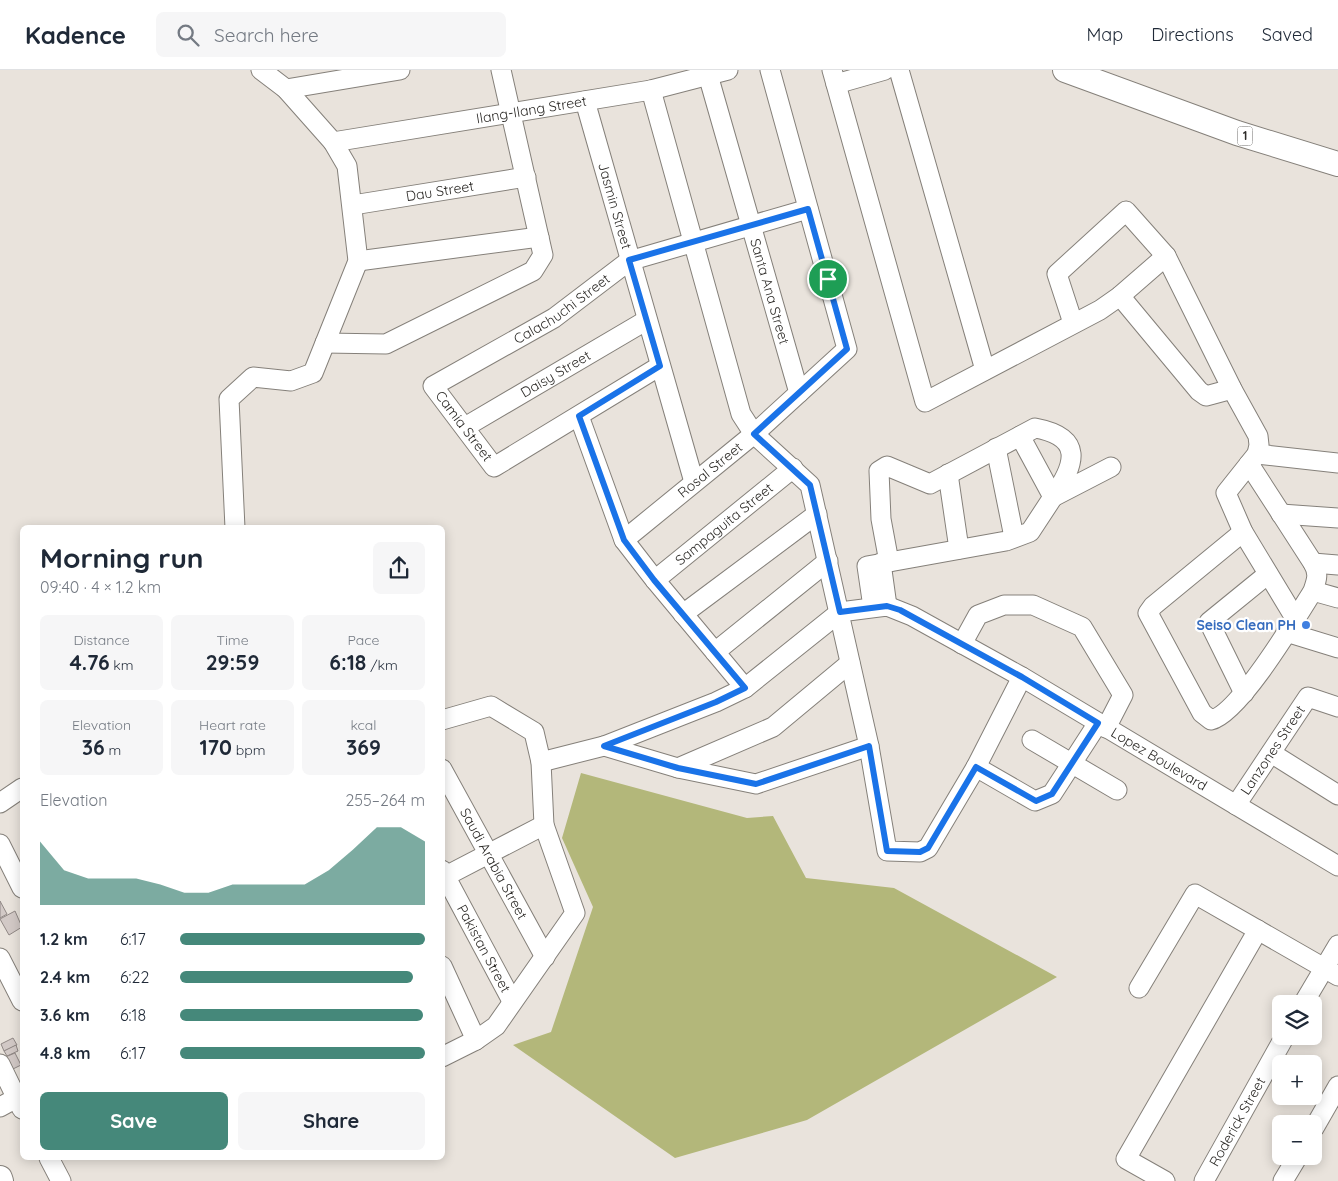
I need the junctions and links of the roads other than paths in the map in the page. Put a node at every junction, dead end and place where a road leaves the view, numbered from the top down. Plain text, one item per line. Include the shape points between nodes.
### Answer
1 (261, 70) edge
2 (400, 70) edge
3 (501, 70) edge
4 (728, 70) edge
5 (770, 70) edge
6 (885, 70) edge
7 (899, 70) edge
8 (1077, 72) edge
9 (708, 75) junction
10 (834, 77) edge
11 (286, 89) junction
12 (651, 90) junction
13 (585, 101) junction
14 (512, 114) junction
15 (333, 142) junction
16 (1338, 164) edge
17 (526, 178) junction
18 (353, 205) junction
19 (808, 209) junction
20 (751, 226) junction
21 (539, 237) junction
22 (693, 242) junction
23 (1166, 256) junction
24 (629, 260) junction
25 (358, 261) junction
26 (1120, 296) junction
27 (647, 320) junction
28 (1072, 323) junction
29 (325, 343) junction
30 (660, 366) junction
31 (985, 370) junction
32 (433, 386) joint
33 (1232, 389) junction
34 (798, 393) junction
35 (579, 416) junction
36 (465, 427) junction
37 (754, 434) junction
38 (1020, 436) junction
39 (996, 448) junction
40 (1253, 459) junction
41 (1338, 463) edge
42 (1111, 467) dead end
43 (793, 468) junction
44 (948, 474) junction
45 (694, 482) junction
46 (1053, 497) junction
47 (817, 514) junction
48 (1282, 514) junction
49 (1338, 518) edge
50 (235, 525) edge
51 (1243, 532) junction
52 (1014, 538) junction
53 (624, 540) junction
54 (959, 549) junction
55 (828, 561) junction
56 (885, 563) junction
57 (1313, 563) junction
58 (1338, 565) edge
59 (1268, 574) junction
60 (654, 580) junction
61 (1313, 591) junction
62 (1338, 598) edge
63 (880, 607) junction
64 (840, 612) junction
65 (683, 614) junction
66 (1291, 626) junction
67 (962, 644) junction
68 (1338, 648) edge
69 (715, 652) junction
70 (850, 663) junction
71 (1022, 677) junction
72 (745, 688) junction
73 (1244, 692) junction
74 (1338, 707) edge
75 (445, 719) edge
76 (1102, 725) junction
77 (1032, 740) dead end
78 (604, 746) junction
79 (869, 746) junction
80 (1271, 753) junction
81 (541, 762) junction
82 (1072, 763) junction
83 (976, 767) junction
84 (678, 768) junction
85 (445, 775) edge
86 (20, 789) edge
87 (1117, 790) dead end
88 (1338, 795) edge
89 (0, 803) edge
90 (1236, 805) junction
91 (544, 825) junction
92 (0, 844) edge
93 (488, 854) junction
94 (1338, 866) edge
95 (445, 875) edge
96 (445, 877) edge
97 (20, 884) edge
98 (1258, 930) junction
99 (1338, 946) edge
100 (545, 957) junction
101 (0, 958) edge
102 (1331, 972) edge
103 (445, 973) edge
104 (1139, 988) dead end
105 (1311, 995) edge
106 (20, 997) edge
107 (512, 1001) junction
108 (476, 1040) junction
109 (1280, 1045) edge
110 (445, 1056) edge
111 (0, 1064) edge
112 (1338, 1086) edge
113 (15, 1102) edge
114 (1321, 1115) edge
115 (50, 1160) edge
116 (1293, 1165) edge
117 (61, 1181) edge
118 (1165, 1181) edge
119 (1204, 1181) edge
120 (1283, 1181) edge

1 - 11 street
2 - 11 street
3 - 14 street
4 - 9 street, Ilang-Ilang Street
5 - 19 street, Rosal Street
6 - 10 street
7 - 31 street
8 - 16 main road, 1 via 1237,133
9 - 12 street, Ilang-Ilang Street
9 - 20 street, Santa Ana Street
10 - 31 street via 925,402
11 - 15 street
12 - 13 street, Ilang-Ilang Street
12 - 22 street
13 - 14 street, Ilang-Ilang Street
13 - 24 street, Jasmin Street
14 - 15 street, Ilang-Ilang Street
14 - 17 street
15 - 18 street via 347,166
17 - 18 street, Dau Street
17 - 21 street
18 - 25 street
19 - 20 street, Calachuchi Street
19 - 34 street, Rosal Street via 847,349
20 - 22 street, Calachuchi Street
20 - 34 street, Santa Ana Street
21 - 25 street
21 - 29 street via 543,255 533,271 459,309 386,344
22 - 24 street, Calachuchi Street
22 - 37 street via 741,414
23 - 26 street
23 - 28 street via 1126,211 1058,274
23 - 33 street
24 - 27 street, Jasmin Street
24 - 32 street, Calachuchi Street via 554,318
25 - 29 street
26 - 28 street
26 - 33 street via 1199,391 1206,396
27 - 30 street, Jasmin Street
27 - 36 street, Daisy Street
28 - 31 street
29 - 50 street via 313,373 291,381 253,377 229,399
30 - 35 street
30 - 45 street, Jasmin Street
32 - 36 street, Camia Street
33 - 40 street via 1258,436 1259,445
34 - 37 street, Rosal Street
35 - 36 street, Camia Street via 494,467
35 - 53 street
37 - 43 street
37 - 45 street, Rosal Street
38 - 39 street
38 - 46 street
38 - 46 street via 1035,428 1052,431 1065,440 1072,464
39 - 44 street
39 - 52 street
40 - 41 street
40 - 48 street
40 - 51 street via 1226,493
42 - 46 street
43 - 47 street via 810,485
43 - 60 street, Sampaguita Street
44 - 54 street
44 - 56 street via 930,484 887,466 879,471
45 - 53 street, Rosal Street
46 - 52 street via 1030,532
47 - 55 street
47 - 65 street
48 - 49 street
48 - 57 street
51 - 59 street
51 - 73 street via 1148,613 1202,713 1211,720 1218,718
52 - 54 street
53 - 60 street
54 - 56 street
55 - 64 street
55 - 69 street
56 - 63 street
57 - 58 street
57 - 61 street via 1318,573
59 - 66 street
59 - 73 street via 1209,622
60 - 65 street
61 - 62 street
61 - 66 street
63 - 64 street
63 - 67 street, Lopez Boulevard via 912,616
64 - 70 street
64 - 72 street
65 - 69 street
66 - 68 street
66 - 73 street
67 - 71 street, Lopez Boulevard
67 - 76 street via 978,615 1004,605 1033,605 1082,626 1123,695
69 - 72 street
70 - 79 street
70 - 84 street via 773,727
71 - 76 street, Lopez Boulevard
71 - 83 street
72 - 78 street
74 - 80 street, Lanzones Street via 1308,697
75 - 81 street via 491,706 534,732
76 - 82 street
76 - 90 street, Lopez Boulevard
77 - 82 street
78 - 81 street
78 - 84 street
79 - 83 street via 887,851 920,852 928,848
79 - 84 street via 756,784
80 - 88 street
80 - 90 street, Lanzones Street
81 - 91 street
82 - 83 street via 1052,794 1036,801
82 - 87 street
85 - 93 street, Saudi Arabia Street
86 - 89 street
90 - 94 street, Lopez Boulevard
91 - 93 street
91 - 100 street via 575,912
92 - 97 street
93 - 95 street
93 - 100 street, Saudi Arabia Street
96 - 107 street, Pakistan Street
98 - 102 street
98 - 104 street via 1195,894
98 - 118 street via 1126,1159
99 - 102 street
100 - 107 street
101 - 106 street
102 - 105 street
103 - 108 street
107 - 108 street via 496,1026
108 - 110 street
109 - 119 street, Roderick Street
111 - 113 street
112 - 114 street
115 - 117 street
116 - 120 street

